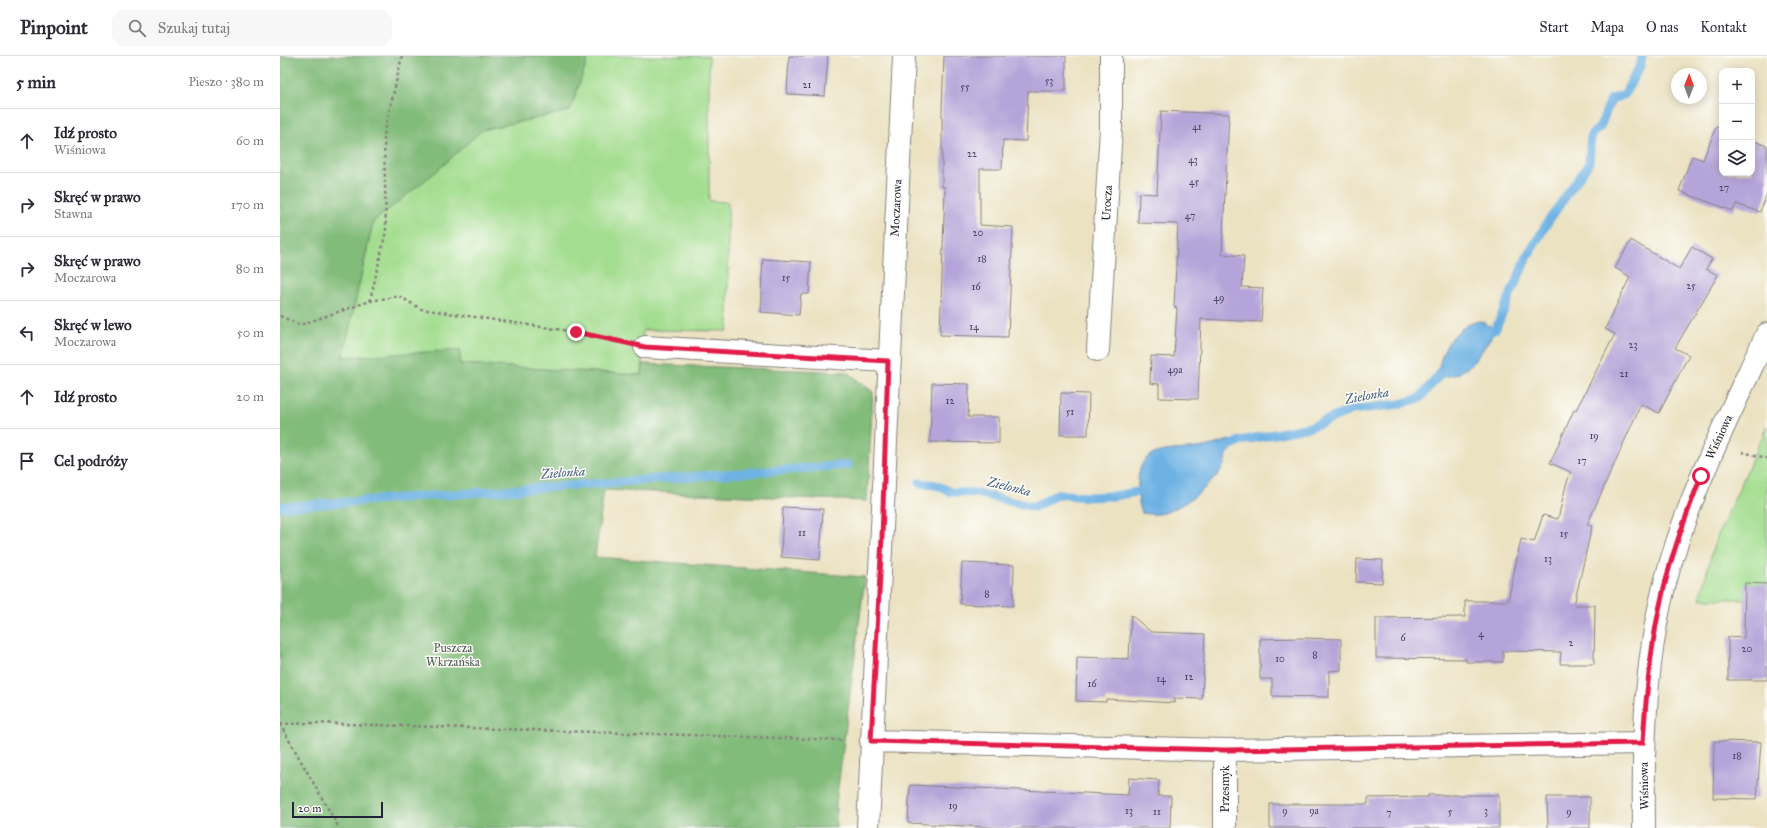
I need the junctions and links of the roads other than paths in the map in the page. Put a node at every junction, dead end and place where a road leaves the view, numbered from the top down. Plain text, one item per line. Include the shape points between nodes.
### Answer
1 (904, 56) edge
2 (1111, 56) edge
3 (1767, 334) edge
4 (645, 347) road end
5 (1098, 350) dead end
6 (888, 361) junction
7 (871, 741) junction
8 (1643, 743) junction
9 (1225, 750) junction
10 (868, 828) edge
11 (1225, 828) edge
12 (1644, 828) edge

1 - 6 street, Moczarowa
2 - 5 street, Urocza via 1111,128
3 - 8 street, Wiśniowa via 1701,476 1671,560 1662,592 1656,630 1645,705
4 - 6 street
6 - 7 street, Moczarowa
7 - 9 street
7 - 10 street, Moczarowa
8 - 9 street
8 - 12 street, Wiśniowa
9 - 11 street, Przesmyk

